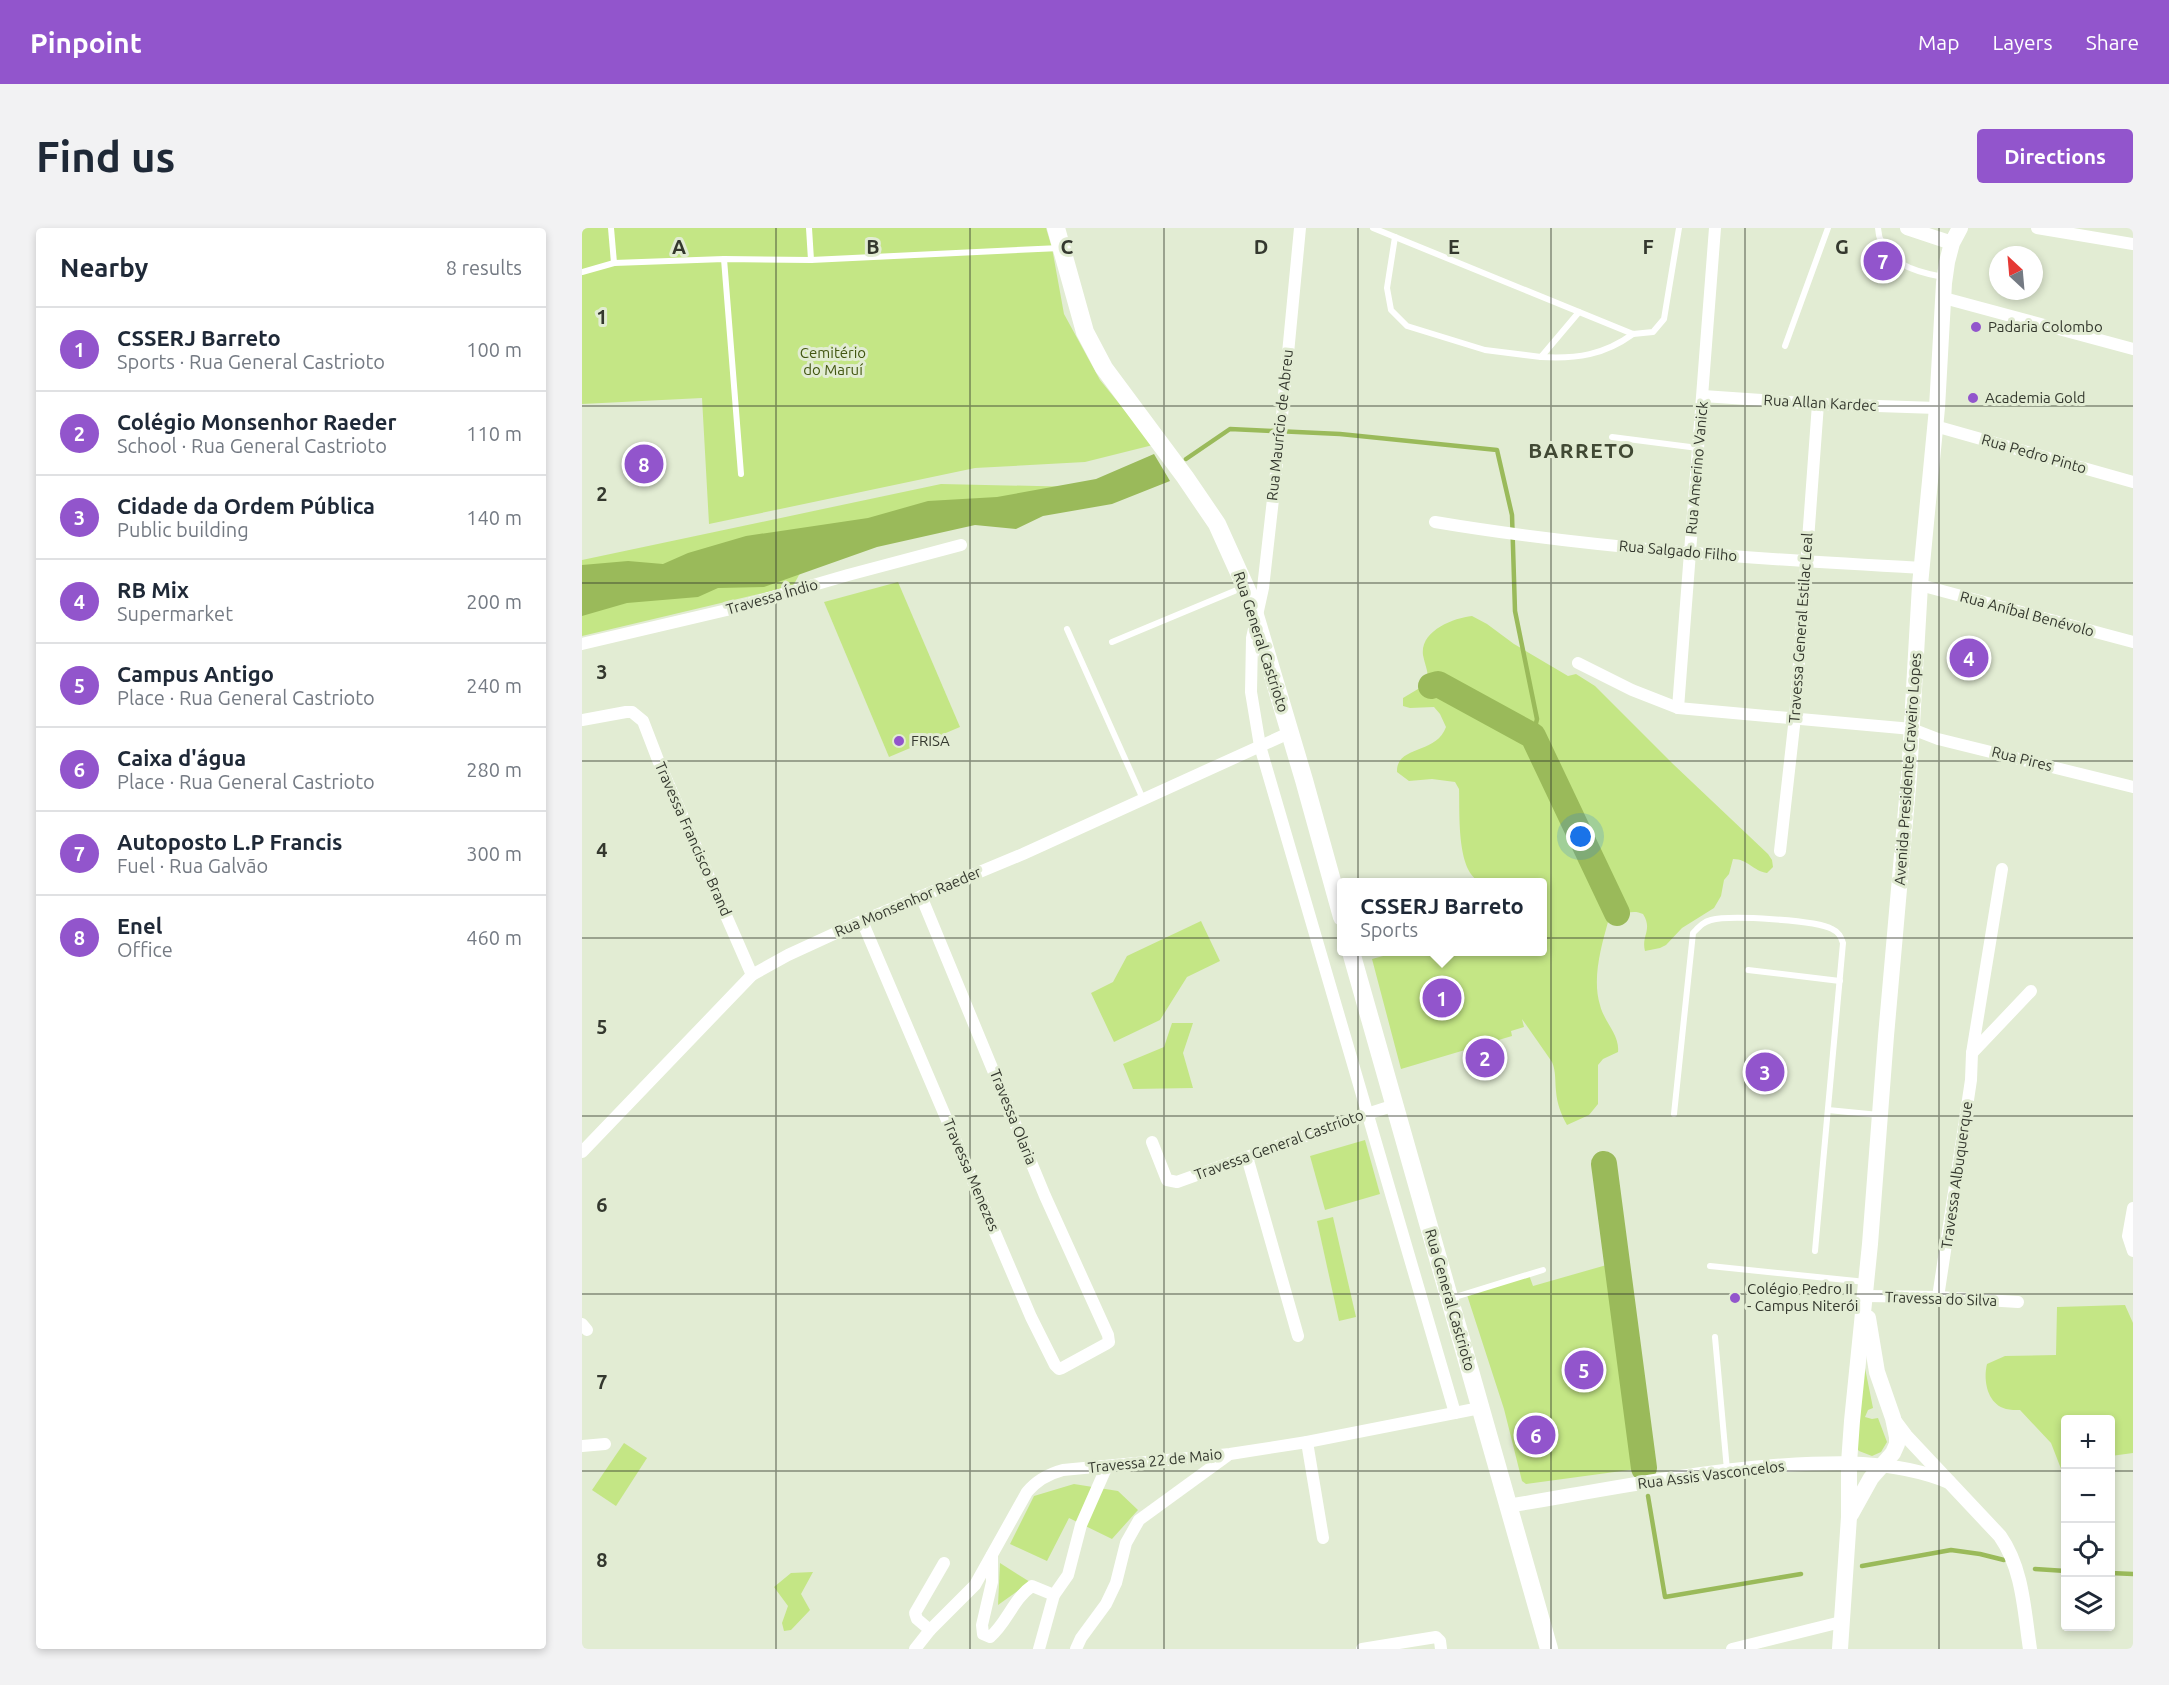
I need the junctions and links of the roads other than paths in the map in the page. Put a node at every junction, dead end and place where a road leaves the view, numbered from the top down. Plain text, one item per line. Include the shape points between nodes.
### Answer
1 (611, 228) edge
2 (809, 228) edge
3 (1056, 228) edge
4 (1300, 228) edge
5 (1373, 228) edge
6 (1679, 228) edge
7 (1715, 228) edge
8 (1828, 228) edge
9 (1878, 228) edge
10 (1907, 228) edge
11 (2037, 228) edge
12 (1956, 235) edge
13 (1395, 237) junction
14 (2133, 244) edge
15 (1061, 248) junction
16 (724, 260) junction
17 (811, 260) junction
18 (615, 263) junction
19 (582, 272) edge
20 (1945, 278) junction
21 (1944, 298) junction
22 (1579, 312) junction
23 (1633, 334) junction
24 (1785, 346) dead end
25 (2133, 349) edge
26 (1541, 357) junction
27 (1703, 396) junction
28 (1818, 404) junction
29 (1937, 408) junction
30 (1935, 426) junction
31 (1612, 437) dead end
32 (1698, 448) junction
33 (741, 474) dead end
34 (2133, 482) edge
35 (1435, 522) dead end
36 (961, 545) dead end
37 (1689, 554) junction
38 (1806, 562) junction
39 (1921, 577) junction
40 (1245, 587) junction
41 (1256, 622) junction
42 (1067, 629) dead end
43 (1112, 642) dead end
44 (2133, 642) edge
45 (582, 644) edge
46 (1578, 663) dead end
47 (1678, 708) junction
48 (1795, 717) junction
49 (582, 720) edge
50 (1912, 729) junction
51 (1289, 732) junction
52 (1260, 746) junction
53 (2133, 786) edge
54 (1143, 799) junction
55 (1780, 851) dead end
56 (2002, 869) dead end
57 (921, 896) junction
58 (1337, 903) edge
59 (862, 921) junction
60 (1352, 956) edge
61 (1748, 970) dead end
62 (752, 975) junction
63 (1840, 981) junction
64 (2031, 991) dead end
65 (1972, 1053) junction
66 (1395, 1106) junction
67 (1828, 1110) junction
68 (1367, 1113) junction
69 (1674, 1114) dead end
70 (1880, 1115) junction
71 (1152, 1142) dead end
72 (582, 1152) edge
73 (1247, 1157) junction
74 (2133, 1208) edge
75 (1815, 1251) dead end
76 (2133, 1251) edge
77 (1710, 1266) dead end
78 (1543, 1270) dead end
79 (1866, 1289) junction
80 (1938, 1297) junction
81 (1450, 1298) junction
82 (2018, 1302) dead end
83 (1108, 1335) joint
84 (1298, 1336) dead end
85 (1715, 1337) dead end
86 (1480, 1408) junction
87 (1455, 1413) junction
88 (1893, 1418) junction
89 (1307, 1442) junction
90 (605, 1444) dead end
91 (582, 1446) edge
92 (1230, 1454) junction
93 (1849, 1463) junction
94 (1107, 1466) junction
95 (1882, 1466) junction
96 (1727, 1470) junction
97 (1949, 1482) junction
98 (1508, 1506) junction
99 (1849, 1517) junction
100 (1323, 1538) dead end
101 (992, 1554) junction
102 (944, 1563) dead end
103 (1054, 1595) junction
104 (1841, 1622) junction
105 (930, 1630) junction
106 (1440, 1644) edge
107 (915, 1649) edge
108 (1039, 1649) edge
109 (1076, 1649) edge
110 (1362, 1649) edge
111 (1549, 1649) edge
112 (1732, 1649) edge
113 (1840, 1649) edge
114 (2030, 1649) edge

1 - 18 lane
2 - 17 lane
3 - 15 main road, Rua General Castrioto
4 - 41 street, Rua Maurício de Abreu via 1280,437
5 - 13 lane
6 - 23 lane via 1664,319 1653,332
7 - 27 street, Rua Amerino Vanick
8 - 24 lane
9 - 20 lane via 1878,238 1885,249 1902,265 1918,273
10 - 12 street
11 - 14 street
12 - 20 main road, Avenida Presidente Craveiro Lopes
13 - 22 lane
13 - 26 lane via 1387,288 1391,310 1407,326 1485,350
15 - 17 lane
15 - 40 main road, Rua General Castrioto via 1084,332 1104,368 1217,524
16 - 17 lane
16 - 18 lane
16 - 33 lane
18 - 19 lane
20 - 21 main road, Avenida Presidente Craveiro Lopes
21 - 25 street
21 - 29 main road, Avenida Presidente Craveiro Lopes
22 - 23 lane
22 - 26 lane
23 - 26 lane via 1617,346 1589,355
27 - 28 street, Rua Allan Kardec
27 - 32 street, Rua Amerino Vanick
28 - 29 street, Rua Allan Kardec
28 - 38 street, Travessa General Estilac Leal
29 - 30 main road, Avenida Presidente Craveiro Lopes
30 - 34 street, Rua Pedro Pinto
30 - 39 main road, Avenida Presidente Craveiro Lopes
31 - 32 lane
32 - 37 street, Rua Amerino Vanick
35 - 37 street, Rua Salgado Filho
36 - 45 street, Travessa Índio via 731,609
37 - 38 street, Rua Salgado Filho
37 - 47 street, Rua Amerino Vanick
38 - 39 street, Rua Salgado Filho
38 - 48 street, Travessa General Estilac Leal
39 - 44 street, Rua Aníbal Benévolo
39 - 50 main road, Avenida Presidente Craveiro Lopes
40 - 41 main road, Rua General Castrioto
40 - 43 lane
41 - 51 main road, Rua General Castrioto
41 - 52 street, Rua Maurício de Abreu via 1251,692
42 - 54 lane
46 - 47 street, Rua Pires
47 - 48 street, Rua Pires
48 - 50 street, Rua Pires
48 - 55 street, Travessa General Estilac Leal
49 - 62 street, Travessa Francisco Brand via 632,712 643,721
50 - 53 street, Rua Pires via 1938,739
50 - 70 main road, Avenida Presidente Craveiro Lopes
51 - 52 street, Rua Monsenhor Raeder
51 - 58 main road, Rua General Castrioto
52 - 54 street, Rua Monsenhor Raeder
52 - 68 street, Rua Maurício de Abreu
54 - 57 street, Rua Monsenhor Raeder
56 - 65 street, Travessa Albuquerque
57 - 59 street, Rua Monsenhor Raeder
57 - 83 street, Travessa Olaria via 1045,1196
59 - 62 street, Rua Monsenhor Raeder
59 - 83 street, Travessa Menezes via 1055,1365 1062,1368 1106,1344
60 - 66 main road, Rua General Castrioto
61 - 63 lane
62 - 72 street, Rua Monsenhor Raeder
63 - 67 lane
63 - 69 lane via 1843,943 1833,929 1765,919 1713,919 1702,923 1693,933
64 - 65 street
65 - 80 street, Travessa Albuquerque
66 - 68 street, Travessa General Castrioto
66 - 81 main road, Rua General Castrioto
67 - 70 lane
67 - 75 lane
68 - 73 street, Travessa General Castrioto
68 - 87 street, Rua Maurício de Abreu
70 - 79 main road, Avenida Presidente Craveiro Lopes
71 - 73 street, Travessa General Castrioto via 1167,1180 1176,1182
73 - 84 street
74 - 76 street via 2128,1236
77 - 79 lane
78 - 81 lane
79 - 80 street, Travessa do Silva
79 - 88 main road, Avenida Presidente Craveiro Lopes via 1877,1372
79 - 93 main road, Avenida Presidente Craveiro Lopes
80 - 82 street, Travessa do Silva
81 - 86 main road, Rua General Castrioto
85 - 96 lane
86 - 87 street, Travessa 22 de Maio
86 - 98 main road, Rua General Castrioto
87 - 89 street, Travessa 22 de Maio
88 - 95 main road, Avenida Presidente Craveiro Lopes via 1897,1444
88 - 97 street, Avenida Presidente Craveiro Lopes
89 - 92 street, Travessa 22 de Maio
89 - 100 street
90 - 91 street
92 - 94 street, Travessa 22 de Maio
92 - 109 street via 1139,1520 1126,1543 1106,1604
93 - 95 street, Rua Assis Vasconcelos
93 - 96 street, Rua Assis Vasconcelos
93 - 99 main road, Avenida Presidente Craveiro Lopes
94 - 101 street, Travessa 22 de Maio via 1063,1470 1036,1482
94 - 103 street via 1081,1525 1068,1575
95 - 97 street, Rua Assis Vasconcelos via 1925,1472
95 - 99 main road, Avenida Presidente Craveiro Lopes
96 - 98 street, Rua Assis Vasconcelos
97 - 114 street, Avenida Presidente Craveiro Lopes via 2009,1549 2018,1569
98 - 111 main road, Rua General Castrioto
99 - 104 main road, Avenida Presidente Craveiro Lopes
101 - 103 street via 992,1582 983,1635 997,1631 1018,1599 1032,1586
101 - 105 street, Travessa 22 de Maio via 975,1585
102 - 105 street via 915,1613
103 - 108 street
104 - 112 street
104 - 113 main road, Avenida Presidente Craveiro Lopes
105 - 107 street, Travessa 22 de Maio
106 - 110 street via 1436,1637

